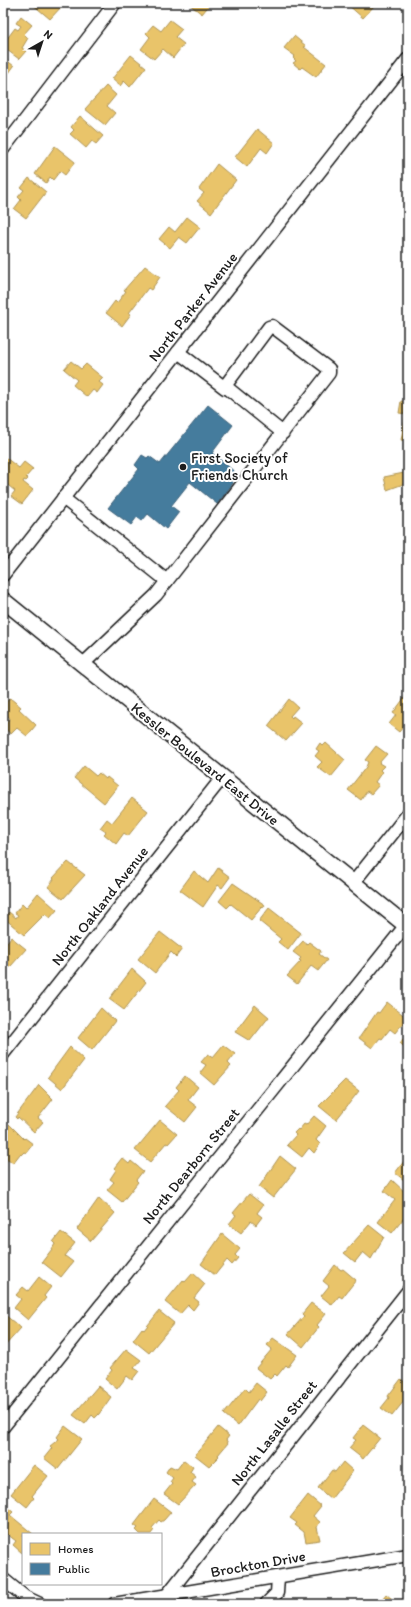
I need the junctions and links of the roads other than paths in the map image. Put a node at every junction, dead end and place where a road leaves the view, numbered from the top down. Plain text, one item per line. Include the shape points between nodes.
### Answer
1 (115, 3) edge
2 (408, 59) edge
3 (3, 149) edge
4 (178, 352) junction
5 (225, 388) junction
6 (282, 433) junction
7 (63, 498) junction
8 (3, 575) edge
9 (167, 581) junction
10 (3, 600) edge
11 (82, 664) junction
12 (222, 778) junction
13 (408, 814) edge
14 (353, 883) junction
15 (407, 926) edge
16 (3, 1054) edge
17 (408, 1291) edge
18 (3, 1427) edge
19 (408, 1555) edge
20 (278, 1576) junction
21 (3, 1579) edge
22 (166, 1596) junction
23 (40, 1604) edge
24 (114, 1604) edge
25 (266, 1604) edge

1 - 3 street
2 - 4 street, North Parker Avenue
4 - 5 street
4 - 7 street, North Parker Avenue
5 - 6 street
5 - 6 street via 225,384 272,326 329,369 329,373
6 - 9 street
7 - 8 street, North Parker Avenue
7 - 9 street
9 - 11 street via 156,595
10 - 11 main road, Kessler Boulevard East Drive
11 - 12 main road, Kessler Boulevard East Drive
12 - 14 main road, Kessler Boulevard East Drive
12 - 16 street, North Oakland Avenue
13 - 14 street
14 - 15 main road, Kessler Boulevard East Drive
15 - 18 street, North Dearborn Street
17 - 22 street, North Lasalle Street
19 - 20 street, Brockton Drive
20 - 22 street, Brockton Drive
20 - 25 street via 277,1593
21 - 23 street
22 - 24 street, Brockton Drive

